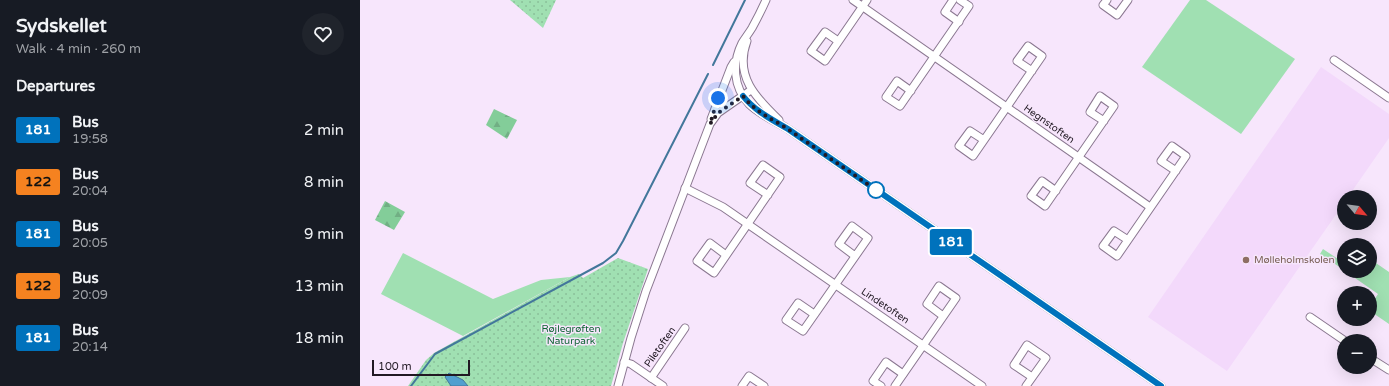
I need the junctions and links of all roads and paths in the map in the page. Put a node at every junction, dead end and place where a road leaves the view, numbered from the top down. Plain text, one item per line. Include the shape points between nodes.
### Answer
1 (766, 0) edge
2 (853, 0) edge
3 (867, 0) edge
4 (953, 0) edge
5 (960, 0) edge
6 (1107, 0) edge
7 (1128, 0) edge
8 (863, 6) junction
9 (959, 22) junction
10 (752, 29) junction
11 (838, 41) dead end
12 (935, 56) junction
13 (736, 60) junction
14 (1334, 60) dead end
15 (1032, 71) dead end
16 (751, 90) junction
17 (911, 91) dead end
18 (743, 96) junction
19 (1389, 98) edge
20 (1007, 107) junction
21 (1104, 121) dead end
22 (710, 124) junction
23 (788, 129) junction
24 (984, 140) dead end
25 (1079, 157) junction
26 (1176, 171) dead end
27 (685, 188) junction
28 (1056, 191) dead end
29 (768, 195) dead end
30 (1150, 207) junction
31 (748, 224) junction
32 (1128, 240) dead end
33 (726, 255) dead end
34 (855, 256) dead end
35 (835, 284) junction
36 (814, 314) dead end
37 (943, 316) dead end
38 (1310, 318) dead end
39 (685, 328) dead end
40 (1337, 336) edge
41 (923, 344) junction
42 (624, 362) junction
43 (1377, 362) edge
44 (1389, 370) edge
45 (903, 374) junction
46 (651, 378) junction
47 (1032, 378) junction
48 (618, 386) edge
49 (663, 386) edge
50 (742, 386) edge
51 (764, 386) edge
52 (881, 386) edge
53 (895, 386) edge
54 (982, 386) edge
55 (1026, 386) edge
56 (1161, 386) edge

1 - 10 street
2 - 8 street, Hegnstoften
3 - 8 street
4 - 9 street via 945,12
5 - 9 street via 969,6
6 - 7 street via 1103,5 1117,15
8 - 11 street
8 - 12 street, Hegnstoften
9 - 12 street
10 - 13 street via 742,43
10 - 16 street via 745,45 744,56
12 - 17 street
12 - 20 street, Hegnstoften
13 - 18 street via 736,79
13 - 22 street
14 - 19 street
15 - 20 street, Hegnstoften
16 - 18 street
16 - 23 street
18 - 22 street via 718,113
18 - 23 street via 757,110
20 - 24 street, Hegnstoften
20 - 25 street, Hegnstoften
21 - 25 street, Hegnstoften
22 - 27 street
23 - 56 street
25 - 28 street, Hegnstoften
25 - 30 street, Hegnstoften
26 - 30 street
27 - 31 street, Lindetoften via 723,207
27 - 42 street via 646,290
29 - 31 street
30 - 32 street
31 - 33 street
31 - 35 street, Lindetoften
34 - 35 street
35 - 36 street
35 - 41 street, Lindetoften
37 - 41 street
38 - 40 street
39 - 46 street, Piletoften
41 - 45 street
41 - 54 street, Lindetoften
42 - 46 street, Piletoften
42 - 48 street
43 - 44 street
45 - 52 street via 886,362 873,381
45 - 53 street
46 - 49 street, Piletoften
47 - 47 street via 1046,358 1027,346 1014,365
47 - 55 street
50 - 51 street via 749,376

